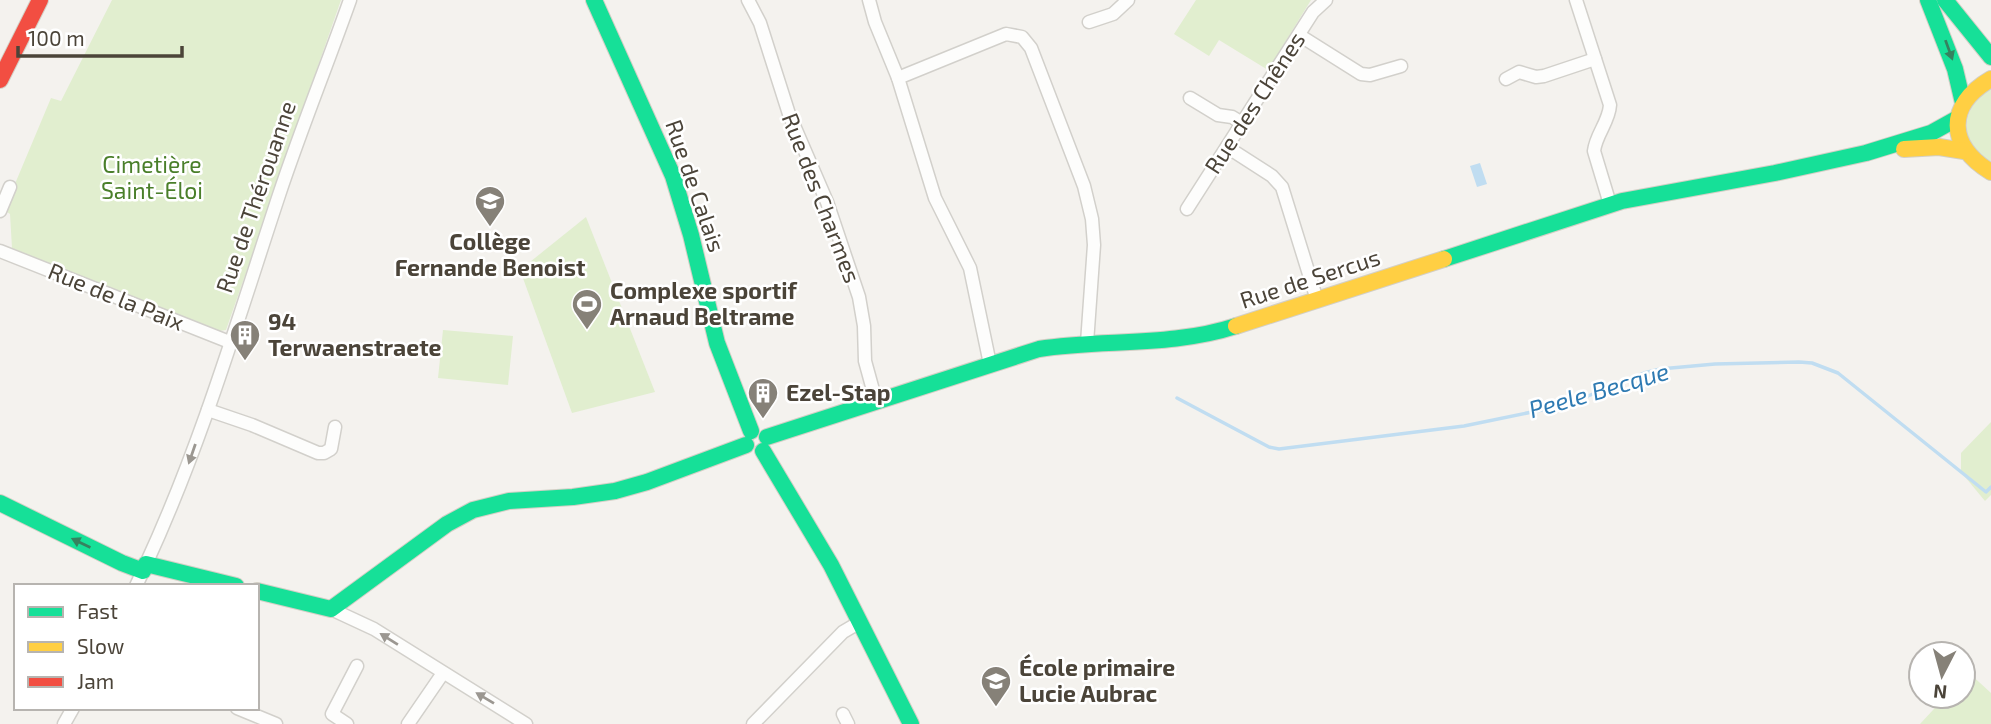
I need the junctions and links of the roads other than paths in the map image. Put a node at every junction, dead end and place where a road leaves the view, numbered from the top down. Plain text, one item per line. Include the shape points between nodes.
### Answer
1 (40, 0) edge
2 (350, 0) edge
3 (594, 0) edge
4 (748, 0) edge
5 (869, 0) edge
6 (1128, 0) edge
7 (1326, 0) edge
8 (1576, 0) edge
9 (1928, 0) edge
10 (1945, 0) edge
11 (1089, 22) dead end
12 (1299, 34) junction
13 (1991, 57) edge
14 (1595, 59) junction
15 (1401, 66) dead end
16 (898, 78) junction
17 (1506, 79) dead end
18 (1991, 79) edge
19 (0, 80) edge
20 (1190, 98) dead end
21 (1960, 110) junction
22 (1242, 123) junction
23 (1227, 147) junction
24 (1964, 151) junction
25 (1866, 153) junction
26 (1991, 172) edge
27 (10, 187) dead end
28 (1610, 204) junction
29 (1187, 209) dead end
30 (0, 211) edge
31 (0, 251) edge
32 (1317, 300) junction
33 (232, 343) junction
34 (1087, 343) junction
35 (990, 364) junction
36 (876, 401) junction
37 (208, 410) junction
38 (335, 427) dead end
39 (748, 438) junction
40 (765, 444) junction
41 (0, 503) edge
42 (142, 574) edge
43 (220, 584) edge
44 (259, 591) edge
45 (331, 609) junction
46 (860, 622) junction
47 (356, 666) dead end
48 (443, 673) junction
49 (242, 710) edge
50 (329, 719) edge
51 (760, 722) edge
52 (276, 724) edge
53 (347, 724) edge
54 (408, 724) edge
55 (526, 724) edge
56 (911, 724) edge

1 - 19 street
2 - 33 street, Rue de Thérouanne
3 - 39 street, Rue de Calais via 673,176 717,343
4 - 36 street, Rue des Charmes via 859,297 865,361
5 - 16 street
6 - 11 street via 1117,11
7 - 12 street, Rue des Chênes
8 - 14 street
9 -> 21 street via 1955,69
10 - 13 street
12 - 15 street via 1361,74
12 - 22 street, Rue des Chênes
14 - 17 street via 1544,76 1519,72
14 - 28 street via 1610,109 1594,151
16 - 34 street via 1001,36 1017,35 1029,43 1091,210 1094,245
16 - 35 street via 935,198 970,268
18 - 21 street, Rue de Sercus via 1973,89
20 - 22 street
21 - 24 street via 1958,133
21 - 25 street, Rue de Sercus via 1931,133
22 - 23 street, Rue des Chênes
23 - 29 street, Rue des Chênes
23 - 32 street via 1282,187
24 - 25 street, Rue de Sercus via 1939,147
24 - 26 street
25 - 28 street, Rue de Sercus
27 - 30 street
28 - 32 street, Rue de Sercus
31 - 33 street, Rue de la Paix
32 - 34 street, Rue de Sercus via 1195,337
33 - 37 street, Rue de Thérouanne
34 - 35 street, Rue de Sercus via 1048,346
35 - 36 street, Rue de Sercus
36 - 40 street, Rue de Sercus
37 - 38 street via 318,453 331,449
37 -> 42 street, Rue de Thérouanne
39 - 40 street via 752,452
39 - 45 street via 648,482 615,491 500,502 473,510
40 - 46 street
42 -> 41 street
42 - 43 street
44 - 45 street
48 -> 45 street
46 - 51 street via 840,635
46 - 56 street
47 - 50 street
48 - 54 street
55 -> 48 street
49 - 52 street
50 - 53 street

